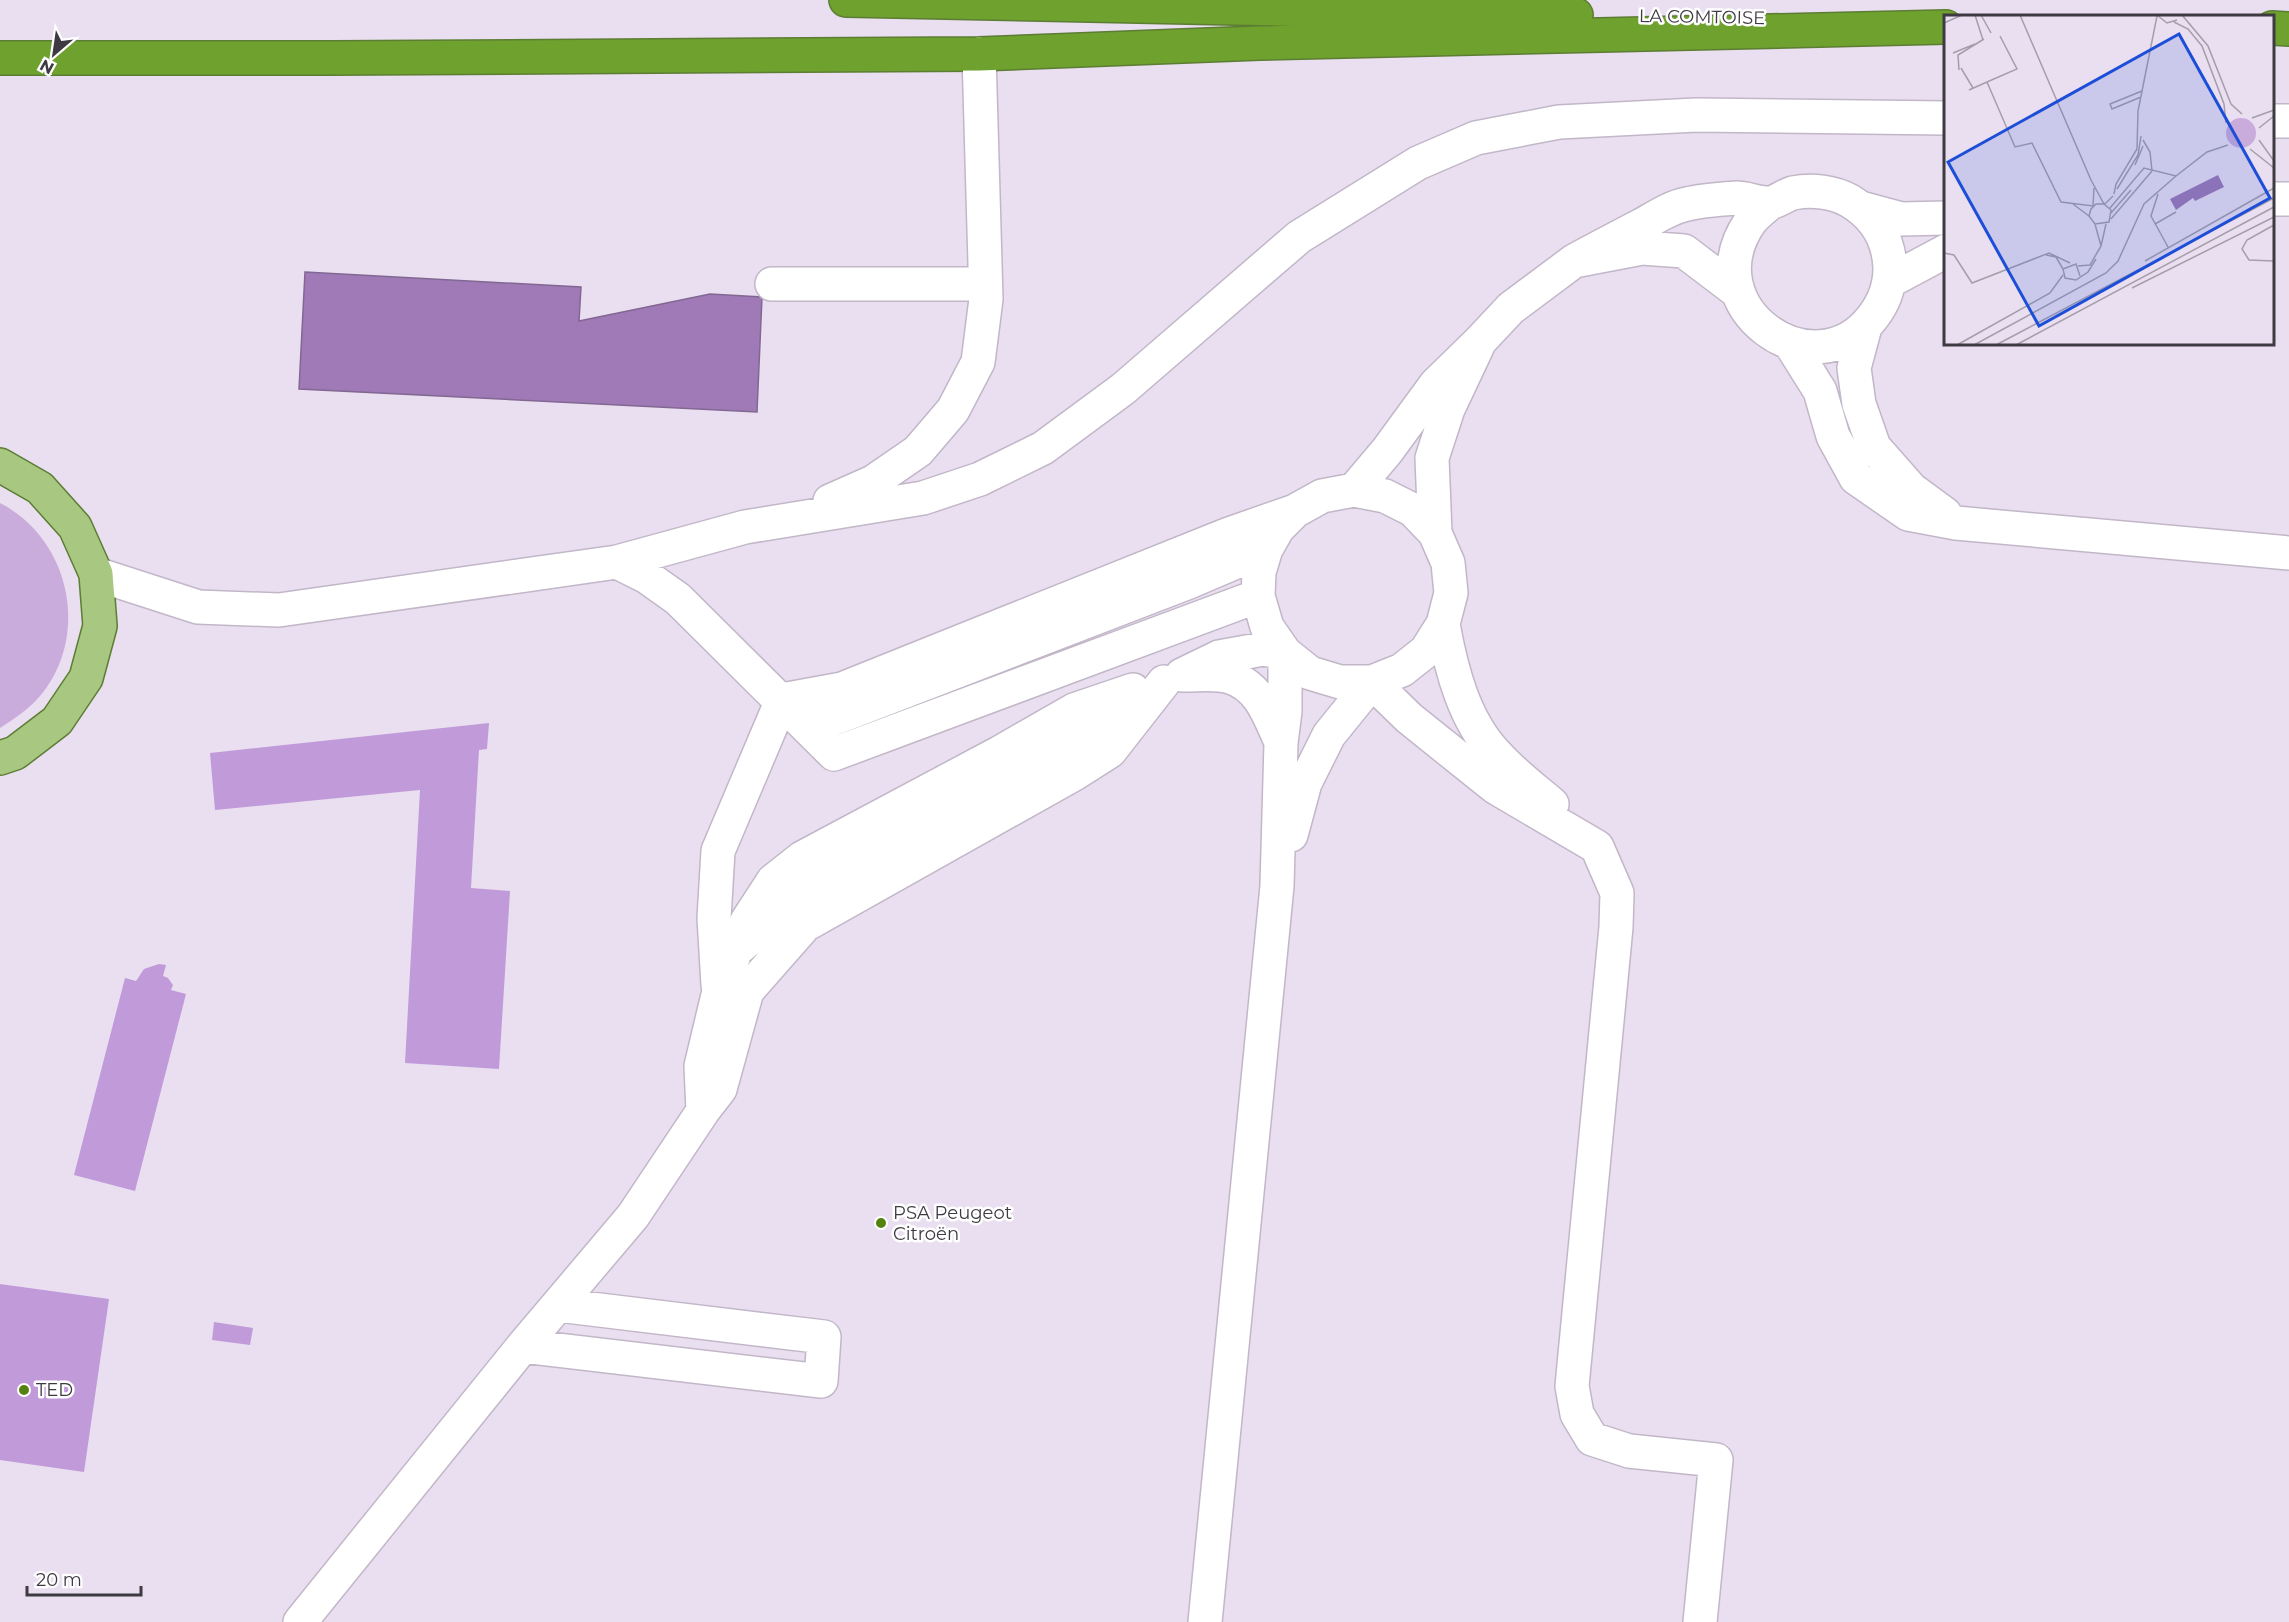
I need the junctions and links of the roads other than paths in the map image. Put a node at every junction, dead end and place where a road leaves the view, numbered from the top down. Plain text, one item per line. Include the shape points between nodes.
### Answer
1 (846, 0) edge
2 (1944, 22) edge
3 (1944, 27) edge
4 (2274, 28) edge
5 (2289, 29) edge
6 (979, 54) junction
7 (0, 58) edge
8 (1944, 118) edge
9 (1770, 203) junction
10 (1864, 209) junction
11 (1944, 218) edge
12 (1944, 252) edge
13 (1574, 261) junction
14 (1890, 281) junction
15 (772, 284) dead end
16 (985, 284) junction
17 (1738, 292) junction
18 (1865, 327) junction
19 (1480, 341) junction
20 (1790, 343) junction
21 (0, 465) edge
22 (1354, 490) junction
23 (1294, 511) junction
24 (787, 519) junction
25 (1956, 523) junction
26 (1435, 533) junction
27 (1266, 549) junction
28 (2289, 553) edge
29 (616, 562) junction
30 (96, 574) junction
31 (1258, 596) junction
32 (1443, 624) junction
33 (1285, 653) junction
34 (1173, 678) junction
35 (1372, 682) junction
36 (782, 700) junction
37 (807, 725) junction
38 (1281, 743) junction
39 (5, 762) edge
40 (1597, 847) junction
41 (1277, 886) junction
42 (718, 995) junction
43 (703, 1111) junction
44 (558, 1305) junction
45 (523, 1346) junction
46 (300, 1622) edge
47 (1205, 1622) edge
48 (1700, 1622) edge

1 - 2 highway, LA COMTOISE
3 - 6 highway via 1260,43
4 - 5 highway
6 - 7 highway
6 - 16 street
8 - 24 street via 1696,115 1559,122 1476,138 1418,163 1299,237 1123,389 1043,448 980,479 923,498
9 - 10 street via 1792,193 1817,191 1842,197
9 - 13 street via 1739,198 1686,204
9 - 17 street via 1751,220 1739,242 1734,267
10 - 11 street via 1901,219
10 - 14 street via 1881,230 1890,254
12 - 14 street
13 - 17 street via 1642,248 1684,251
13 - 19 street via 1512,308
14 - 18 street via 1881,306
15 - 16 street
16 - 24 street via 978,362 953,410 918,451 873,483
17 - 20 street via 1749,315 1767,332
18 - 20 street via 1842,341 1816,347
18 - 25 street via 1854,368 1859,404 1874,447 1911,489
19 - 22 street via 1436,384
19 - 26 street via 1448,408 1432,458
20 - 25 street via 1820,390 1833,436 1856,478 1908,514
21 - 30 main road via 40,488 75,526
22 - 23 street via 1322,496
22 - 26 street via 1385,496 1413,510
23 - 27 street
23 - 36 street via 842,689
24 - 29 street
25 - 28 street
26 - 32 street via 1448,562 1451,593
27 - 31 street via 1259,572
27 - 37 street via 830,720
29 - 30 street via 279,610 198,607
29 - 36 street via 678,598
30 - 39 main road via 100,626 86,678 57,721
31 - 33 street via 1267,627
31 - 37 street via 834,754
32 - 35 street via 1426,651 1402,670
32 - 40 street via 1449,662 1478,730 1496,754
33 - 34 street via 1263,649 1219,657
33 - 35 street via 1310,673 1340,682
33 - 38 street
34 - 38 street via 1229,677 1245,686 1262,700
34 - 42 street via 1088,733 819,881 736,950
34 - 43 street via 1110,751 805,925 747,991 720,1089
35 - 40 street via 1495,788
35 - 41 street via 1329,735 1305,783
36 - 37 street
36 - 42 street via 718,851 714,918
38 - 41 street
40 - 48 street via 1617,893 1616,927 1572,1386 1577,1414 1592,1439 1629,1451 1716,1460
41 - 47 street
42 - 43 street via 701,1066
43 - 44 street via 633,1216
44 - 45 street
44 - 45 street via 824,1337 821,1381
45 - 46 street

